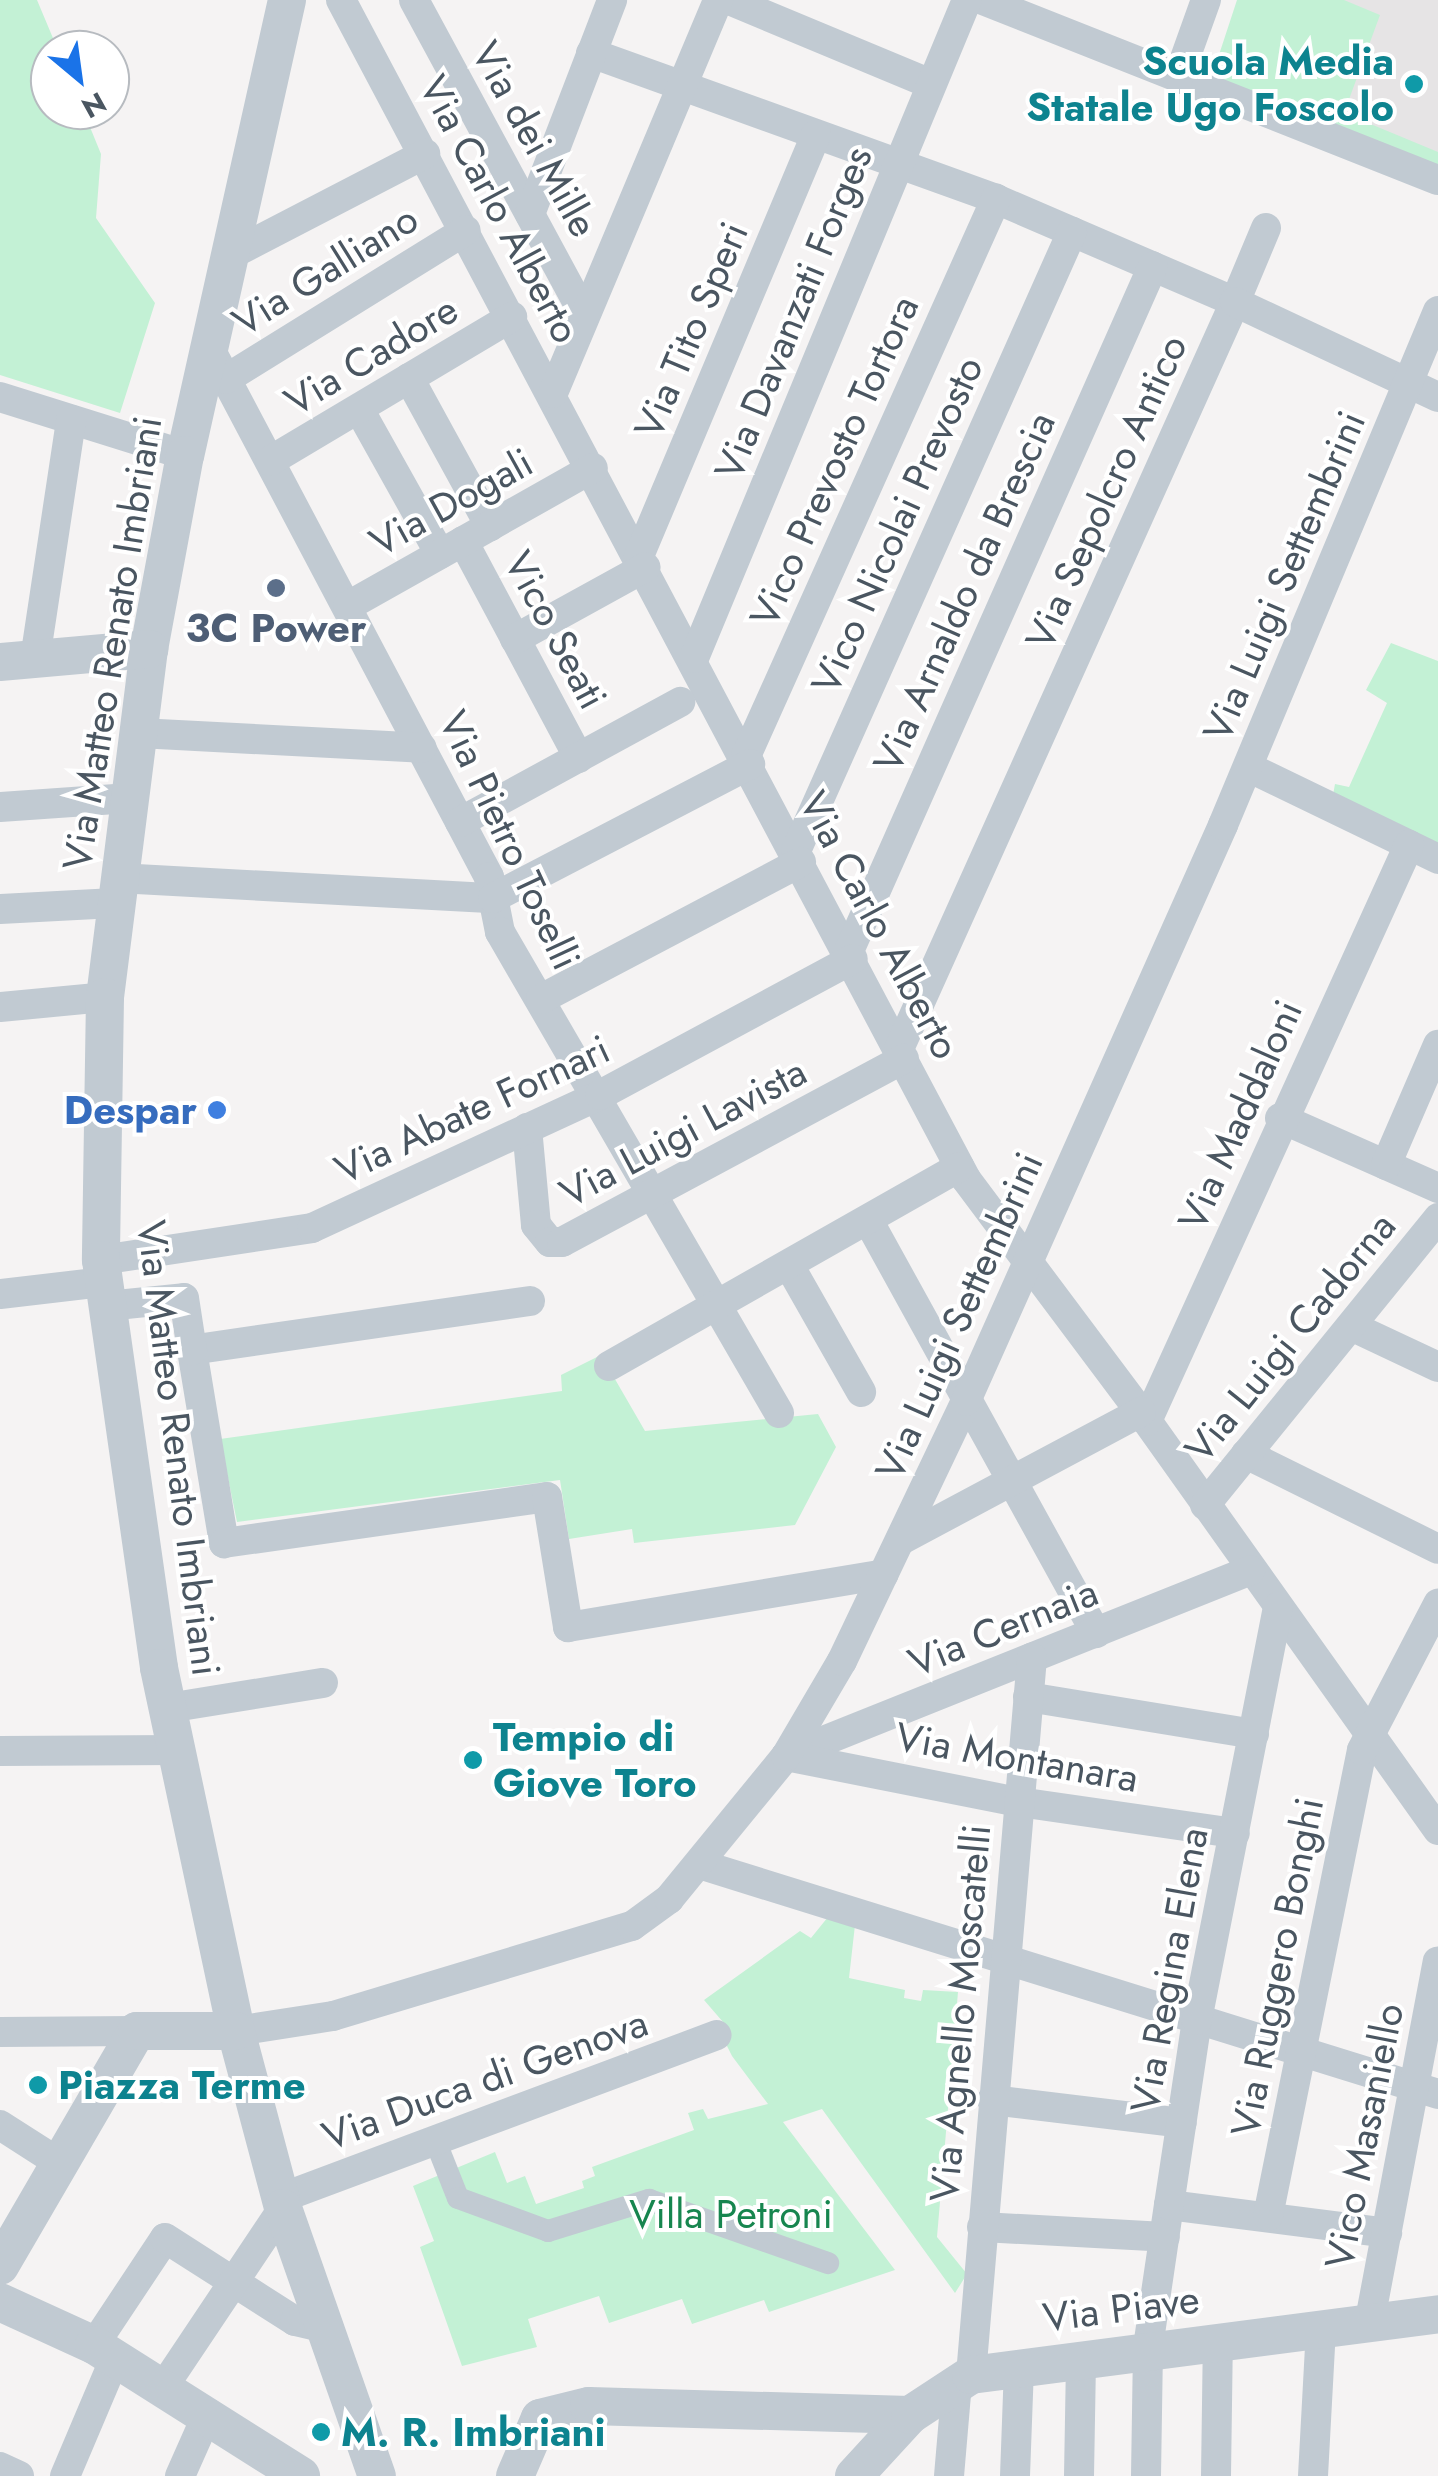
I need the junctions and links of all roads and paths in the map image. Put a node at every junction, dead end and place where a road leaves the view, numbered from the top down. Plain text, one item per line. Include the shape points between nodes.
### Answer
1 (287, 0) edge
2 (342, 0) edge
3 (414, 0) edge
4 (612, 0) edge
5 (718, 0) edge
6 (729, 0) edge
7 (981, 0) edge
8 (1206, 0) edge
9 (591, 53) junction
10 (1178, 78) junction
11 (683, 84) junction
12 (931, 84) junction
13 (816, 135) junction
14 (425, 154) junction
15 (896, 166) junction
16 (1438, 180) edge
17 (996, 200) junction
18 (530, 214) junction
19 (1266, 228) dead end
20 (466, 230) junction
21 (1072, 232) junction
22 (230, 255) junction
23 (1153, 266) junction
24 (1235, 302) junction
25 (1438, 311) edge
26 (586, 316) junction
27 (512, 317) junction
28 (218, 363) junction
29 (410, 378) junction
30 (1408, 383) junction
31 (553, 393) junction
32 (1438, 397) edge
33 (0, 398) edge
34 (358, 408) junction
35 (71, 420) junction
36 (185, 455) junction
37 (270, 461) junction
38 (593, 468) junction
39 (490, 526) junction
40 (452, 548) junction
41 (642, 562) junction
42 (348, 606) junction
43 (515, 639) junction
44 (150, 650) junction
45 (694, 658) junction
46 (18, 661) edge
47 (680, 702) dead end
48 (139, 733) junction
49 (422, 748) junction
50 (579, 758) junction
51 (748, 760) junction
52 (1248, 766) junction
53 (130, 798) junction
54 (0, 807) edge
55 (460, 822) junction
56 (1409, 845) junction
57 (799, 856) junction
58 (1438, 858) edge
59 (117, 891) junction
60 (493, 898) junction
61 (0, 909) edge
62 (851, 955) junction
63 (105, 998) junction
64 (541, 999) junction
65 (0, 1008) edge
66 (1438, 1045) edge
67 (901, 1054) junction
68 (600, 1095) junction
69 (1280, 1118) junction
70 (527, 1128) junction
71 (1386, 1165) junction
72 (960, 1167) junction
73 (1438, 1188) edge
74 (655, 1193) junction
75 (1438, 1218) edge
76 (868, 1220) junction
77 (1028, 1262) junction
78 (789, 1265) junction
79 (104, 1283) junction
80 (0, 1294) edge
81 (530, 1301) dead end
82 (719, 1306) junction
83 (1351, 1326) junction
84 (192, 1350) junction
85 (609, 1366) dead end
86 (1438, 1367) edge
87 (862, 1392) dead end
88 (966, 1401) junction
89 (780, 1413) dead end
90 (1144, 1416) junction
91 (1246, 1454) junction
92 (1013, 1480) junction
93 (1205, 1505) junction
94 (901, 1540) junction
95 (1438, 1549) edge
96 (1250, 1570) junction
97 (884, 1574) junction
98 (1438, 1604) edge
99 (1278, 1608) junction
100 (1096, 1633) junction
101 (1032, 1658) junction
102 (323, 1683) dead end
103 (1028, 1696) junction
104 (168, 1708) junction
105 (1254, 1734) junction
106 (1370, 1735) junction
107 (177, 1750) junction
108 (0, 1751) edge
109 (786, 1756) junction
110 (1019, 1802) junction
111 (1438, 1830) edge
112 (1234, 1833) junction
113 (699, 1864) junction
114 (1004, 1960) junction
115 (1438, 1962) edge
116 (1197, 2020) junction
117 (137, 2031) junction
118 (236, 2031) junction
119 (0, 2032) edge
120 (717, 2035) dead end
121 (1301, 2052) junction
122 (1426, 2090) edge
123 (992, 2100) junction
124 (0, 2124) edge
125 (1182, 2124) junction
126 (435, 2140) junction
127 (56, 2162) junction
128 (282, 2203) junction
129 (1169, 2205) junction
130 (1268, 2216) junction
131 (982, 2227) junction
132 (1386, 2233) junction
133 (1164, 2237) junction
134 (828, 2263) dead end
135 (0, 2266) edge
136 (234, 2283) junction
137 (3, 2312) edge
138 (1438, 2313) edge
139 (1369, 2326) junction
140 (326, 2328) junction
141 (1321, 2330) junction
142 (1218, 2340) junction
143 (1148, 2348) junction
144 (104, 2351) junction
145 (1081, 2358) junction
146 (1018, 2367) junction
147 (964, 2378) junction
148 (164, 2386) junction
149 (208, 2413) junction
150 (910, 2415) junction
151 (0, 2468) edge
152 (19, 2476) edge
153 (65, 2476) edge
154 (180, 2476) edge
155 (301, 2476) edge
156 (377, 2476) edge
157 (515, 2476) edge
158 (854, 2476) edge
159 (949, 2476) edge
160 (1015, 2476) edge
161 (1079, 2476) edge
162 (1146, 2476) edge
163 (1216, 2476) edge
164 (1313, 2476) edge

1 - 22 street, Via Matteo Renato Imbriani
2 - 14 street, Via Carlo Alberto
3 - 18 street, Via dei Mille
4 - 9 street
5 - 11 street
6 - 12 street
7 - 10 street
7 - 12 street, Via Davanzati Forges
8 - 10 street
9 - 11 street, Via Sepolcro Antico
9 - 18 street
10 - 16 street
11 - 13 street, Via Sepolcro Antico
11 - 26 street
12 - 15 street, Via Davanzati Forges
13 - 15 street, Via Sepolcro Antico
13 - 41 street, Via Tito Speri
14 - 20 street, Via Carlo Alberto
14 - 22 street
15 - 17 street, Via Sepolcro Antico
15 - 45 street, Via Davanzati Forges
17 - 21 street, Via Sepolcro Antico
17 - 51 street, Vico Prevosto Tortora
18 - 26 street, Via dei Mille
19 - 24 street
20 - 27 street, Via Carlo Alberto
20 - 28 street, Via Galliano
21 - 23 street, Via Sepolcro Antico
21 - 57 street, Vico Nicolai Prevosto
22 - 28 street, Via Matteo Renato Imbriani
23 - 24 street, Via Sepolcro Antico
23 - 62 street, Via Arnaldo da Brescia
24 - 30 street
24 - 67 street, Via Sepolcro Antico
25 - 30 street, Via Luigi Settembrini
26 - 31 street
27 - 29 street, Via Cadore
27 - 31 street, Via Carlo Alberto
28 - 36 street, Via Matteo Renato Imbriani
28 - 37 street, Via Pietro Toselli
29 - 34 street, Via Cadore
29 - 39 street
30 - 32 street
30 - 52 street, Via Luigi Settembrini
31 - 38 street, Via Carlo Alberto
33 - 35 street
34 - 37 street, Via Cadore
34 - 40 street, Vico Seati
35 - 36 street
35 - 46 street
36 - 44 street, Via Matteo Renato Imbriani
37 - 42 street, Via Pietro Toselli
38 - 39 street, Via Dogali
38 - 41 street, Via Carlo Alberto
39 - 40 street, Via Dogali
40 - 42 street, Via Dogali
40 - 43 street, Vico Seati
41 - 43 street
41 - 45 street, Via Carlo Alberto
42 - 49 street, Via Pietro Toselli
43 - 50 street, Vico Seati
44 - 46 street
44 - 48 street, Via Matteo Renato Imbriani
45 - 51 street, Via Carlo Alberto
47 - 50 street
48 - 49 street
48 - 53 street, Via Matteo Renato Imbriani
49 - 55 street, Via Pietro Toselli
50 - 55 street
51 - 57 street, Via Carlo Alberto
51 - 60 street
52 - 56 street
52 - 77 street, Via Luigi Settembrini
53 - 54 street
53 - 59 street, Via Matteo Renato Imbriani
55 - 60 street, Via Pietro Toselli
56 - 58 street
56 - 69 street, Via Maddaloni
57 - 62 street, Via Carlo Alberto
57 - 64 street
59 - 60 street
59 - 61 street
59 - 63 street, Via Matteo Renato Imbriani
60 - 64 street, Via Pietro Toselli via 500,932
62 - 67 street, Via Carlo Alberto
62 - 68 street, Via Abate Fornari
63 - 65 street
63 - 79 street, Via Matteo Renato Imbriani
64 - 68 street, Via Pietro Toselli
66 - 71 street
67 - 72 street, Via Carlo Alberto
67 - 74 street, Via Luigi Lavista
68 - 70 street, Via Abate Fornari
68 - 74 street, Via Pietro Toselli
69 - 71 street
69 - 90 street, Via Maddaloni
70 - 74 street, Via Luigi Lavista via 536,1225 550,1242
70 - 79 street, Via Abate Fornari via 312,1228
71 - 73 street
72 - 76 street
72 - 77 street, Via Carlo Alberto
74 - 82 street, Via Pietro Toselli
75 - 83 street, Via Luigi Cadorna
76 - 78 street
76 - 88 street
77 - 88 street, Via Luigi Settembrini
77 - 90 street, Via Carlo Alberto
78 - 82 street
78 - 87 street
79 - 80 street
79 - 84 street via 184,1298
79 - 104 street, Via Matteo Renato Imbriani
81 - 84 street
82 - 85 street
82 - 89 street, Via Pietro Toselli
83 - 86 street
83 - 91 street, Via Luigi Cadorna
84 - 97 street via 224,1543 547,1497 568,1627
88 - 92 street
88 - 94 street, Via Luigi Settembrini
90 - 92 street
90 - 93 street, Via Carlo Alberto
91 - 93 street, Via Luigi Cadorna
91 - 95 street
92 - 94 street
92 - 100 street
93 - 96 street, Via Carlo Alberto
94 - 97 street, Via Luigi Settembrini
96 - 99 street, Via Carlo Alberto
96 - 100 street, Via Cernaia
97 - 109 street, Via Luigi Settembrini
98 - 106 street, Via Ruggero Bonghi
99 - 105 street, Via Regina Elena
99 - 106 street, Via Carlo Alberto
100 - 101 street, Via Cernaia
101 - 103 street, Via Agnello Moscatelli
101 - 109 street, Via Cernaia
102 - 104 street
103 - 105 street
103 - 110 street, Via Agnello Moscatelli
104 - 107 street, Via Matteo Renato Imbriani
105 - 112 street, Via Regina Elena
106 - 111 street, Via Carlo Alberto
106 - 121 street, Via Ruggero Bonghi
107 - 108 street
107 - 118 street, Via Matteo Renato Imbriani
109 - 110 street, Via Montanara
109 - 113 street, Via Luigi Settembrini
110 - 112 street, Via Montanara
110 - 114 street, Via Agnello Moscatelli
112 - 116 street, Via Regina Elena
113 - 114 street
113 - 118 street, Via Luigi Settembrini via 632,1926 332,2016
114 - 116 street
114 - 123 street, Via Agnello Moscatelli
115 - 122 street, Vico Masaniello
116 - 121 street
116 - 125 street, Via Regina Elena
117 - 118 street
117 - 119 street
117 - 127 street
118 - 128 street, Via Matteo Renato Imbriani
120 - 126 street, Via Duca di Genova
121 - 122 street
121 - 130 street, Via Ruggero Bonghi
122 - 132 street, Vico Masaniello
123 - 125 street
123 - 131 street, Via Agnello Moscatelli
124 - 127 street
125 - 129 street, Via Regina Elena
126 - 128 street, Via Duca di Genova
126 - 134 street via 458,2198 548,2231 649,2200
127 - 135 street
128 - 136 street
128 - 140 street, Via Matteo Renato Imbriani
129 - 130 street
129 - 133 street, Via Regina Elena
130 - 132 street
131 - 133 street
131 - 147 street, Via Agnello Moscatelli
132 - 139 street, Vico Masaniello
133 - 143 street, Via Regina Elena
136 - 140 street via 296,2321
136 - 144 street via 166,2238
136 - 148 street
137 - 144 street
138 - 139 street, Via Piave
139 - 141 street, Via Piave
140 - 156 street, Via Matteo Renato Imbriani
141 - 142 street, Via Piave
141 - 164 street
142 - 143 street, Via Piave
142 - 163 street
143 - 145 street, Via Piave
143 - 162 street, Via Regina Elena
144 - 148 street
144 - 153 street
145 - 146 street, Via Piave
145 - 161 street
146 - 147 street, Via Piave
146 - 160 street
147 - 150 street, Via Piave
147 - 159 street, Via Agnello Moscatelli
148 - 149 street
149 - 154 street
149 - 155 street
150 - 157 street via 589,2406 540,2418
150 - 158 street, Via Piave
151 - 152 street

